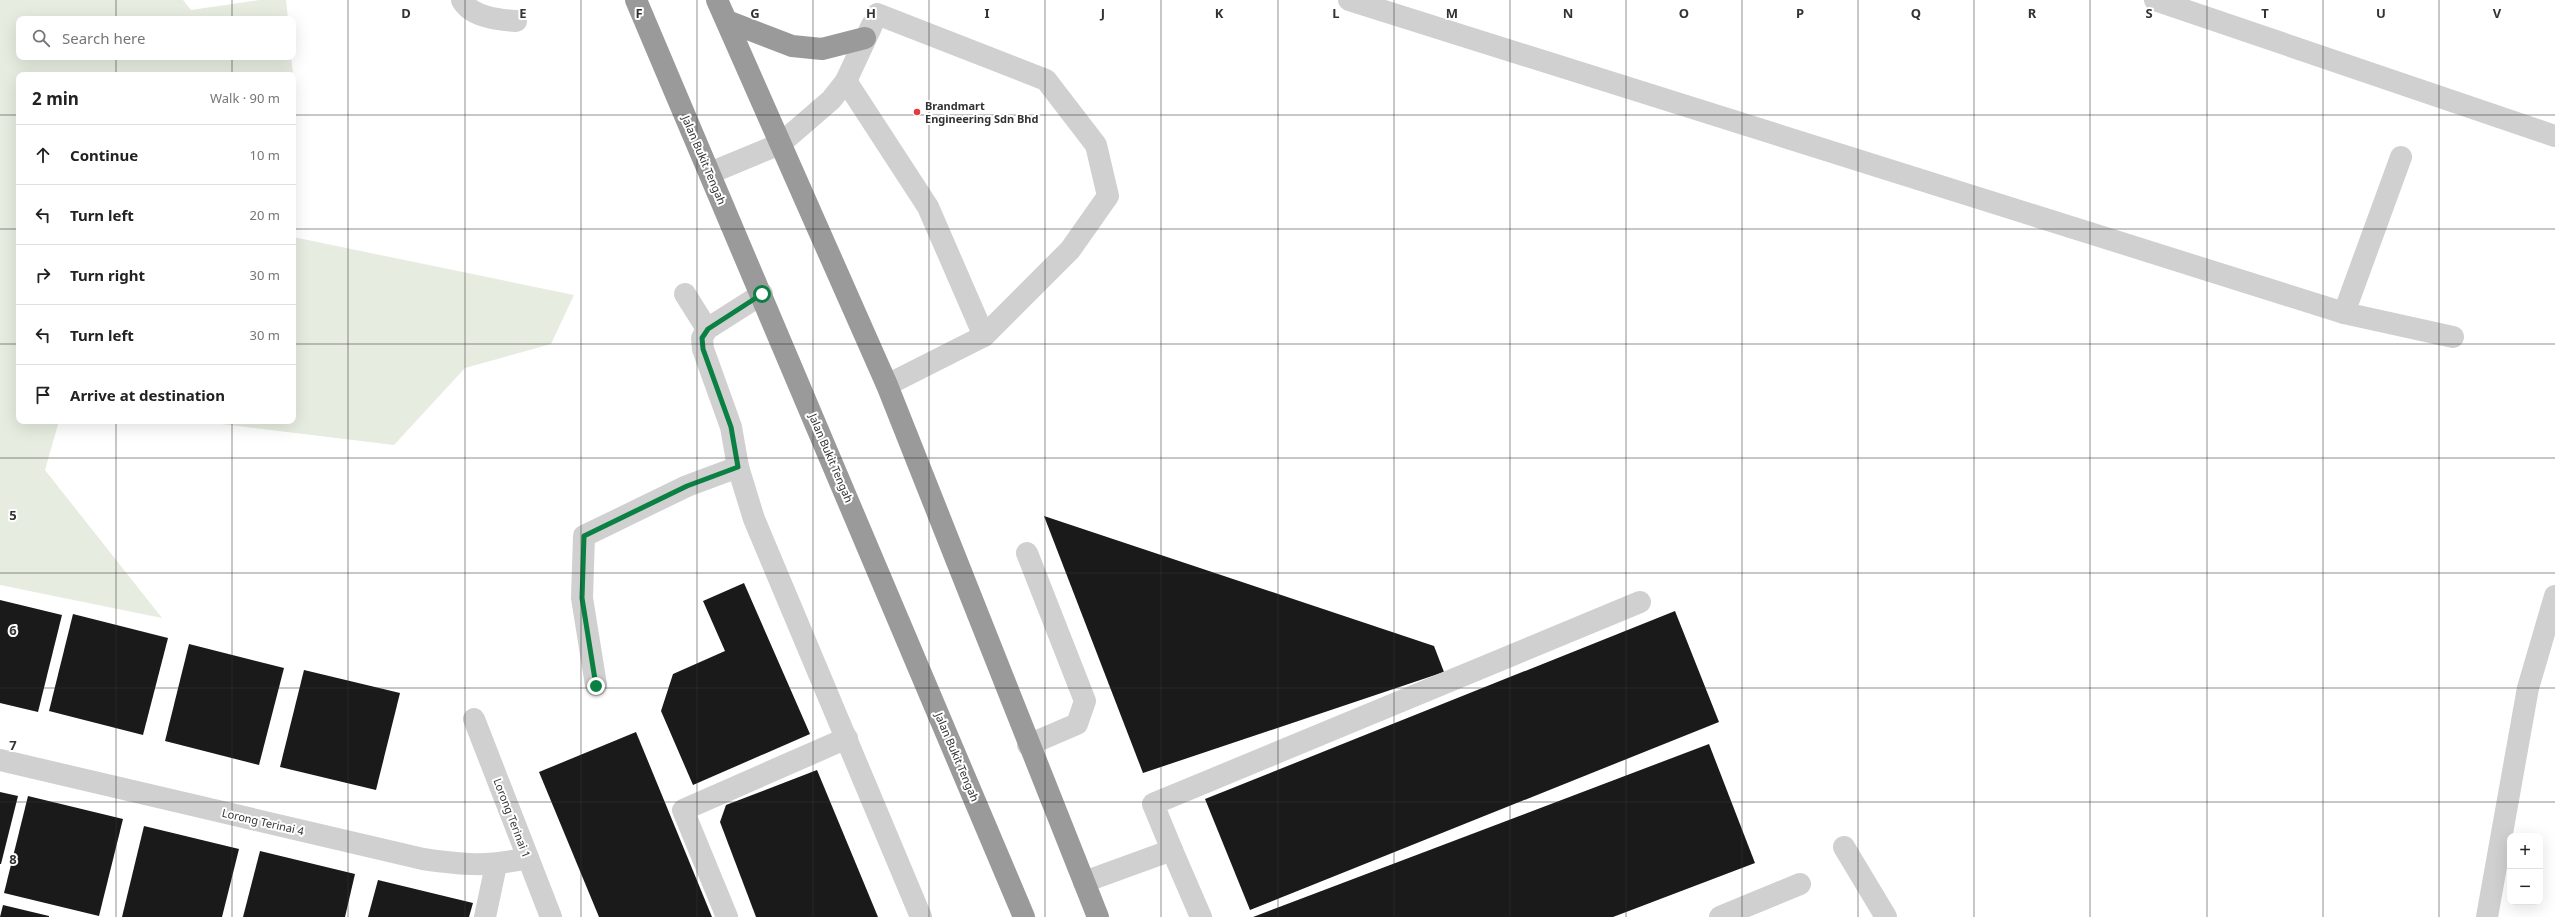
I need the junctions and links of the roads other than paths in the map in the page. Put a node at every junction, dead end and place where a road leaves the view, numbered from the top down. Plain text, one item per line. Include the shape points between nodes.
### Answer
1 (462, 0) edge
2 (636, 0) edge
3 (717, 0) edge
4 (1349, 0) edge
5 (2155, 0) edge
6 (880, 7) edge
7 (727, 21) junction
8 (516, 22) dead end
9 (864, 38) junction
10 (846, 81) junction
11 (2555, 136) edge
12 (780, 144) junction
13 (2401, 157) dead end
14 (710, 173) junction
15 (685, 294) dead end
16 (762, 294) junction
17 (2344, 313) junction
18 (708, 329) junction
19 (984, 336) junction
20 (2453, 337) dead end
21 (887, 386) junction
22 (738, 467) junction
23 (1027, 553) dead end
24 (2555, 596) edge
25 (1640, 602) dead end
26 (596, 686) dead end
27 (474, 719) dead end
28 (847, 738) junction
29 (1028, 745) junction
30 (0, 760) edge
31 (1844, 847) dead end
32 (1172, 850) junction
33 (528, 858) junction
34 (496, 865) junction
35 (1084, 882) junction
36 (1800, 884) dead end
37 (485, 917) edge
38 (551, 917) edge
39 (727, 917) edge
40 (921, 917) edge
41 (1024, 917) edge
42 (1098, 917) edge
43 (1201, 917) edge
44 (1720, 917) edge
45 (1886, 917) edge
46 (2488, 917) edge

1 - 8 street via 482,15
2 - 14 highway, Jalan Bukit Tengah
3 - 7 highway
4 - 17 street
5 - 11 street
6 - 9 street
6 - 19 street via 1046,80 1096,144 1108,196 1070,250
7 - 9 highway via 792,46 822,49
7 - 12 highway
9 - 10 street
10 - 12 street via 831,100
10 - 19 street via 928,207
12 - 14 street
12 - 21 highway
13 - 17 street
14 - 16 highway, Jalan Bukit Tengah
15 - 18 street
16 - 18 street
16 - 41 highway, Jalan Bukit Tengah
17 - 20 street
18 - 22 street via 702,338 703,349 731,427
19 - 21 street
21 - 29 highway
22 - 26 street via 687,486 584,536 582,598
22 - 28 street via 754,519
23 - 29 street via 1085,701 1077,724
24 - 46 street via 2528,688
25 - 32 street via 1153,804
27 - 33 street, Lorong Terinai 1
28 - 39 street via 683,810
28 - 40 street
29 - 35 highway
30 - 34 street, Lorong Terinai 4 via 423,859
31 - 45 street
32 - 35 street
32 - 43 street
33 - 34 street, Lorong Terinai 4
33 - 38 street, Lorong Terinai 1
34 - 37 street
35 - 42 highway
36 - 44 street

